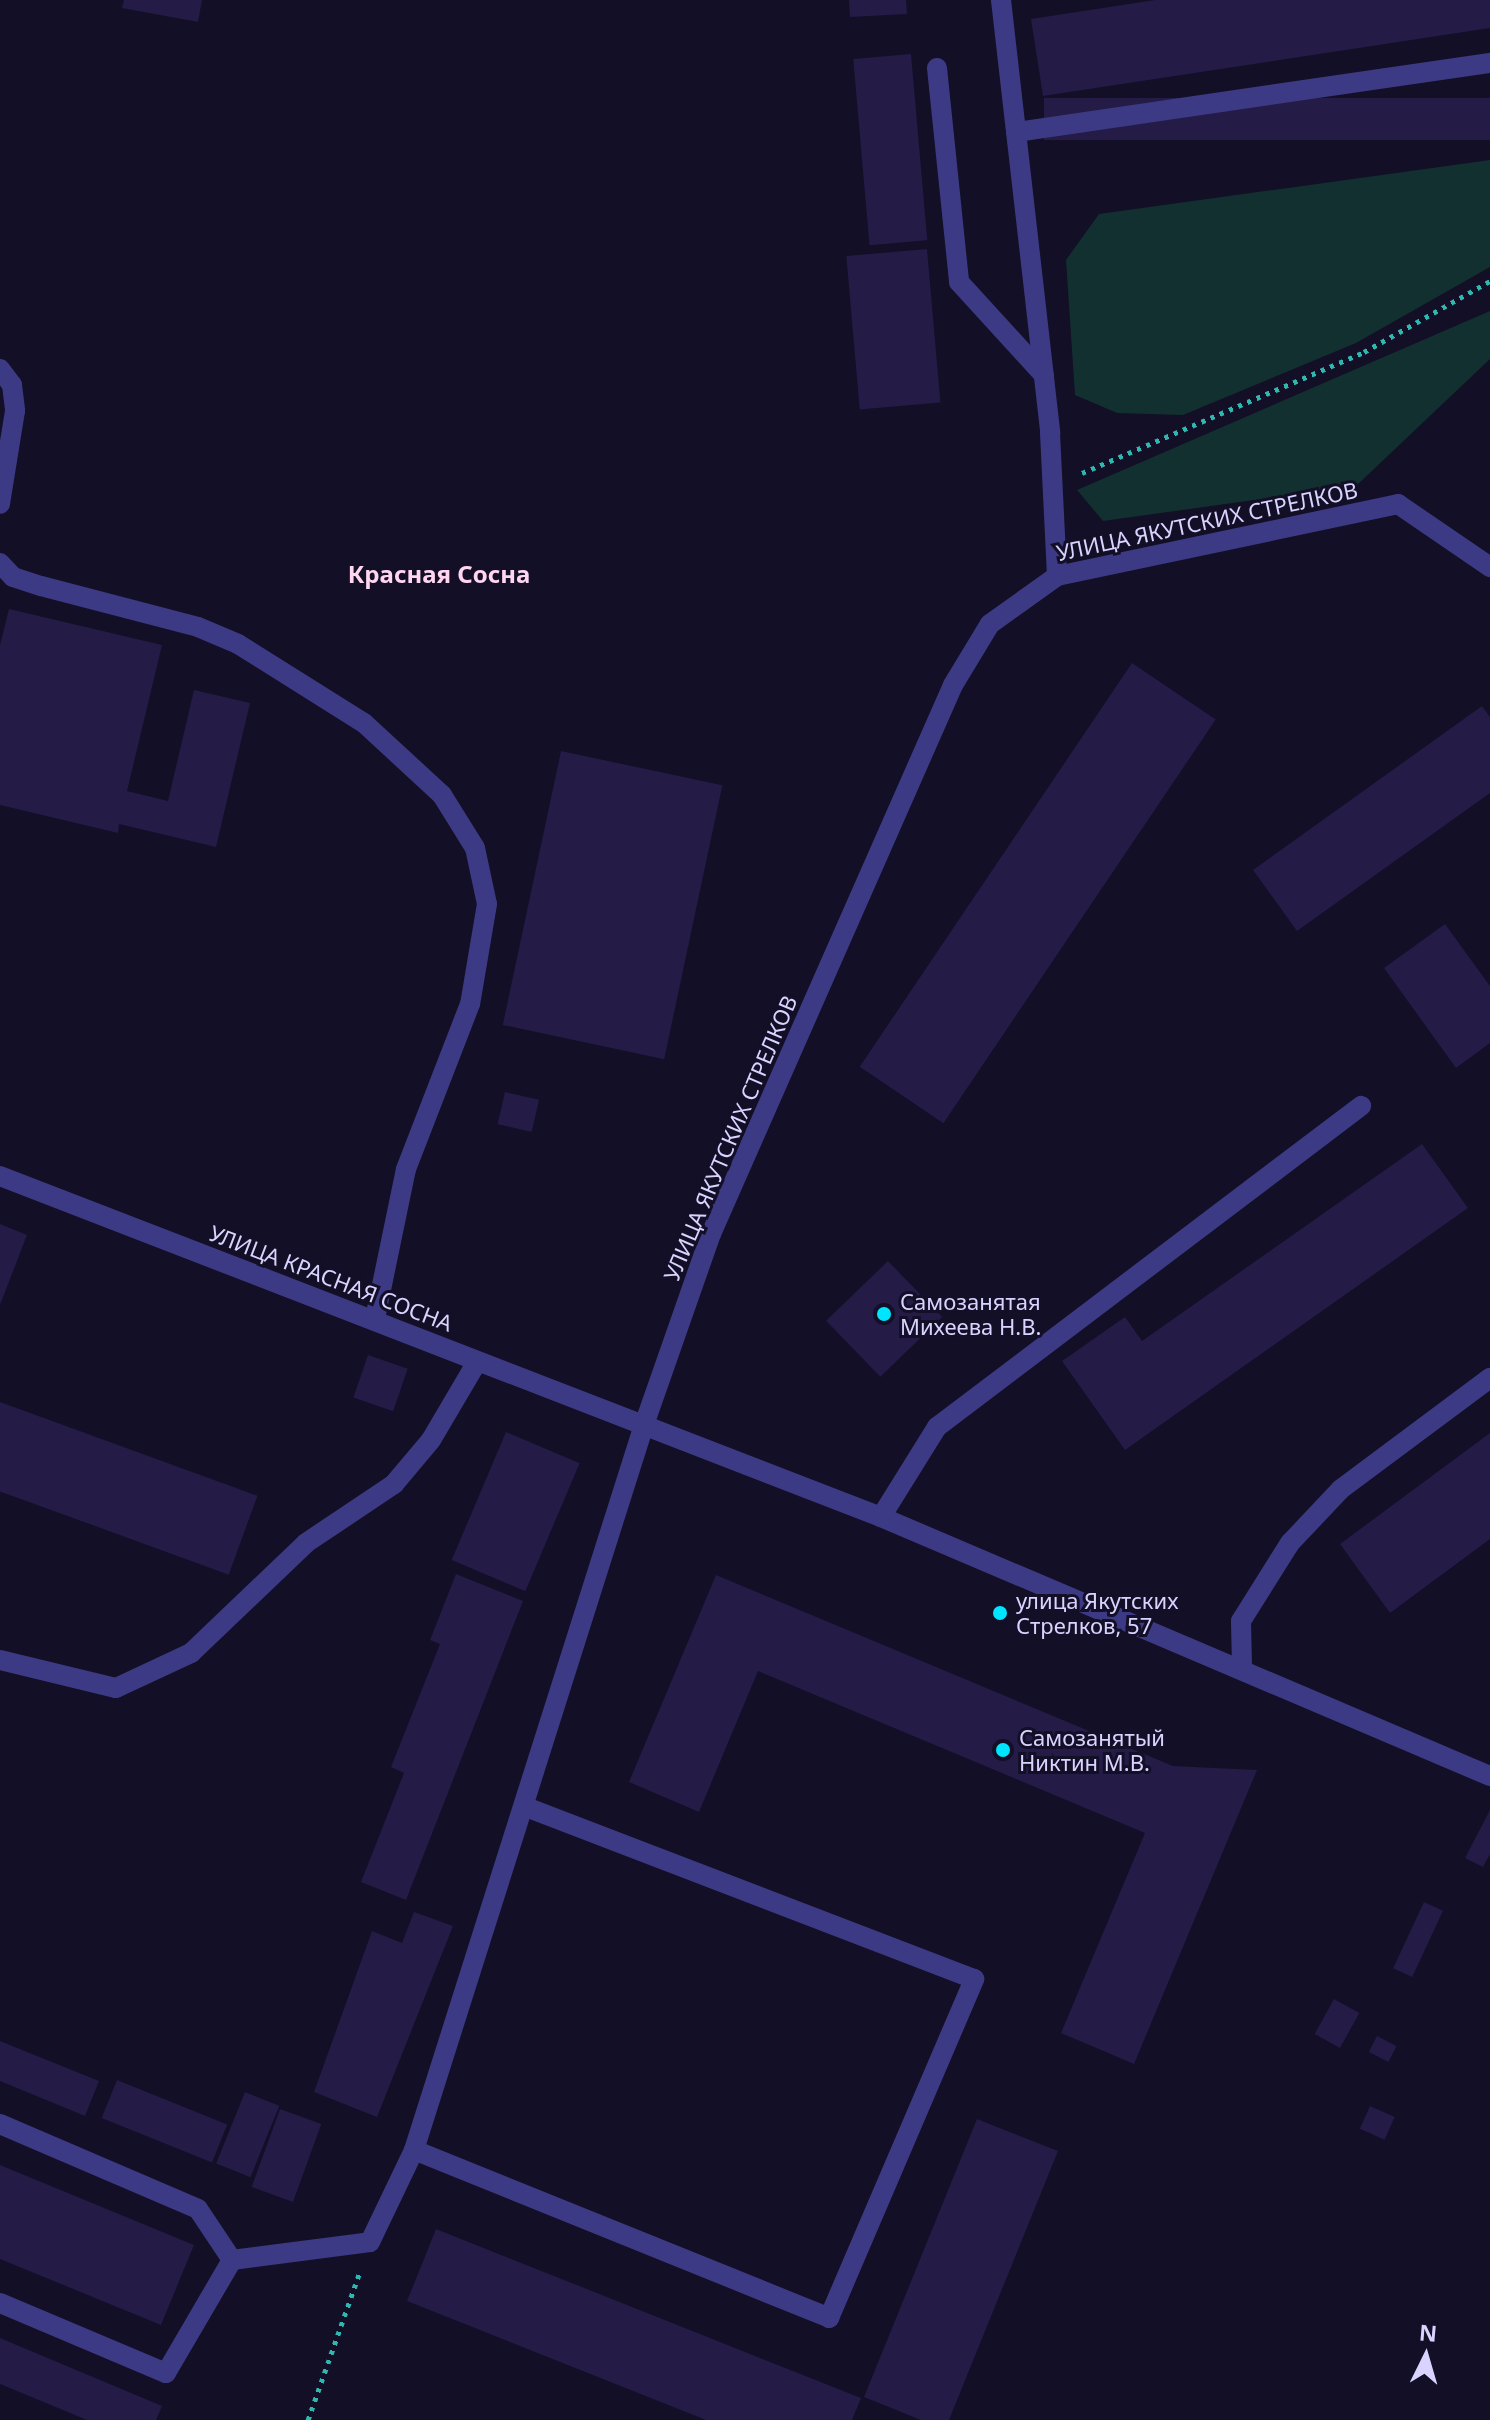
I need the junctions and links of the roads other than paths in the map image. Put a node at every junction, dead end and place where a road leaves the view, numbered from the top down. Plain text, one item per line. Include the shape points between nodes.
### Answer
1 (1001, 0) edge
2 (1490, 63) edge
3 (937, 68) dead end
4 (1016, 132) junction
5 (0, 369) edge
6 (1044, 375) junction
7 (0, 504) edge
8 (0, 563) edge
9 (1490, 567) edge
10 (1057, 576) junction
11 (1361, 1106) dead end
12 (0, 1176) edge
13 (375, 1319) junction
14 (477, 1362) junction
15 (1490, 1378) edge
16 (644, 1425) junction
17 (881, 1517) junction
18 (0, 1660) edge
19 (1242, 1666) junction
20 (1490, 1776) edge
21 (526, 1807) junction
22 (0, 2124) edge
23 (414, 2150) junction
24 (232, 2260) junction
25 (0, 2303) edge

1 - 4 street
2 - 4 street
3 - 6 street via 959,282
4 - 6 street
5 - 7 street via 12,385 15,411
6 - 10 street
8 - 13 street via 13,577 198,627 238,644 364,723 442,795 475,848 487,904 470,1004 406,1169
9 - 10 street, УЛИЦА ЯКУТСКИХ СТРЕЛКОВ via 1398,504
10 - 16 street, УЛИЦА ЯКУТСКИХ СТРЕЛКОВ via 990,624 953,685 711,1234
11 - 17 street via 937,1427
12 - 13 street, УЛИЦА КРАСНАЯ СОСНА
13 - 14 street, УЛИЦА КРАСНАЯ СОСНА
14 - 16 street, УЛИЦА КРАСНАЯ СОСНА
14 - 18 street via 431,1440 394,1484 306,1543 191,1653 116,1688
15 - 19 street via 1341,1489 1290,1543 1241,1621
16 - 17 street
16 - 21 street, УЛИЦА ЯКУТСКИХ СТРЕЛКОВ
17 - 19 street
19 - 20 street
21 - 23 street, УЛИЦА ЯКУТСКИХ СТРЕЛКОВ
21 - 23 street via 974,1979 829,2318
22 - 24 street via 198,2209
23 - 24 street, УЛИЦА ЯКУТСКИХ СТРЕЛКОВ via 370,2242
24 - 25 street via 166,2373

